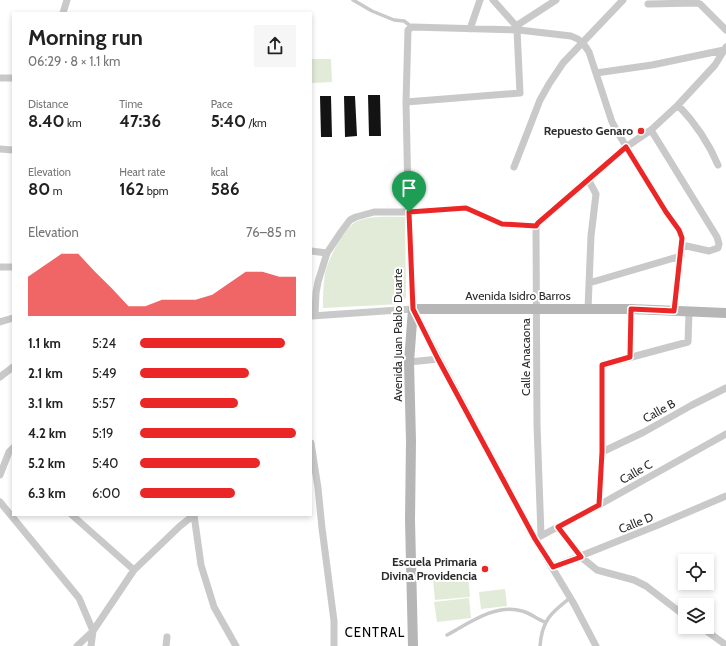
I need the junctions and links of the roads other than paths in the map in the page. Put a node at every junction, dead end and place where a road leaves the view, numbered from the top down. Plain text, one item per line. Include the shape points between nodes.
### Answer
1 (67, 0) edge
2 (353, 0) edge
3 (480, 0) edge
4 (493, 0) edge
5 (556, 0) edge
6 (623, 0) edge
7 (694, 1) edge
8 (648, 4) dead end
9 (63, 12) edge
10 (412, 27) junction
11 (470, 29) junction
12 (517, 29) junction
13 (726, 30) edge
14 (583, 43) junction
15 (725, 48) edge
16 (596, 73) junction
17 (406, 102) junction
18 (678, 105) junction
19 (651, 130) junction
20 (626, 147) junction
21 (0, 149) edge
22 (12, 150) edge
23 (718, 165) dead end
24 (514, 167) dead end
25 (588, 178) junction
26 (409, 212) junction
27 (536, 226) junction
28 (682, 245) junction
29 (312, 252) edge
30 (327, 253) junction
31 (681, 256) junction
32 (0, 267) edge
33 (12, 267) edge
34 (590, 283) junction
35 (413, 309) junction
36 (537, 309) junction
37 (588, 309) junction
38 (631, 309) junction
39 (674, 311) junction
40 (689, 312) junction
41 (726, 313) edge
42 (313, 315) edge
43 (12, 318) edge
44 (0, 322) edge
45 (630, 357) junction
46 (438, 359) junction
47 (409, 362) junction
48 (12, 368) edge
49 (0, 377) edge
50 (726, 388) edge
51 (726, 434) edge
52 (12, 452) edge
53 (602, 452) junction
54 (312, 463) edge
55 (0, 475) edge
56 (726, 496) edge
57 (0, 502) edge
58 (599, 505) junction
59 (73, 516) edge
60 (193, 516) edge
61 (194, 516) edge
62 (558, 527) junction
63 (538, 537) junction
64 (581, 557) junction
65 (553, 567) junction
66 (134, 570) junction
67 (570, 598) junction
68 (678, 611) edge
69 (545, 622) junction
70 (93, 631) junction
71 (447, 634) dead end
72 (711, 634) edge
73 (167, 637) dead end
74 (726, 645) edge
75 (76, 646) edge
76 (91, 646) edge
77 (166, 646) edge
78 (236, 646) edge
79 (334, 646) edge
80 (413, 646) edge
81 (540, 646) edge
82 (596, 646) edge

1 - 9 street
2 - 10 lane via 372,11 394,20 404,21
3 - 11 street
4 - 12 street
5 - 12 street
6 - 14 street
7 - 8 street
7 - 13 street
10 - 11 street
10 - 17 street, Avenida Juan Pablo Duarte via 408,30
11 - 12 street
12 - 14 street via 571,36
12 - 17 street via 520,93
14 - 16 street
14 - 24 street via 564,63 546,89
15 - 16 street via 652,65
15 - 18 street via 715,65
16 - 20 street via 612,122
17 - 26 street, Avenida Juan Pablo Duarte
18 - 19 street
18 - 23 street via 696,124
19 - 20 street
19 - 28 street via 719,244 718,248 709,251
20 - 25 street
20 - 28 street via 679,230
21 - 22 street
25 - 27 street
25 - 34 street via 596,194 591,236
26 - 27 street via 466,208 502,224
26 - 30 street via 374,212 356,217 350,220
26 - 35 street, Avenida Juan Pablo Duarte
27 - 36 street, Calle Anacaona
28 - 31 street
29 - 30 street
30 - 42 street via 318,282
31 - 34 street
31 - 39 street
32 - 33 street
34 - 37 street
35 - 36 street, Avenida Isidro Barros
35 - 42 street, Avenida Isidro Barros
35 - 46 street
35 - 47 street, Avenida Juan Pablo Duarte
36 - 37 street, Avenida Isidro Barros
36 - 63 street, Calle Anacaona
37 - 38 street, Avenida Isidro Barros
38 - 39 street, Avenida Isidro Barros
38 - 45 street
39 - 40 street, Avenida Isidro Barros
40 - 41 street, Avenida Isidro Barros
40 - 45 street via 688,342
43 - 44 street
45 - 53 street via 602,366
46 - 47 street
46 - 63 street
47 - 80 street, Avenida Juan Pablo Duarte
48 - 49 street
50 - 53 street, Calle B
51 - 58 street, Calle C
52 - 55 street
53 - 58 street
54 - 79 street via 318,488 334,621
56 - 64 street, Calle D
57 - 70 street via 79,598
58 - 62 street, Calle C
59 - 66 street
60 - 66 street
61 - 78 street via 201,565 214,607
62 - 63 street, Calle C
62 - 64 street
63 - 65 street
64 - 65 street, Calle D
64 - 68 street via 597,570 646,586
65 - 67 street
66 - 70 street
67 - 69 lane
67 - 82 street
69 - 71 lane via 514,609 502,610
69 - 81 lane via 540,636
70 - 75 street
70 - 76 street
72 - 74 street
73 - 77 street

